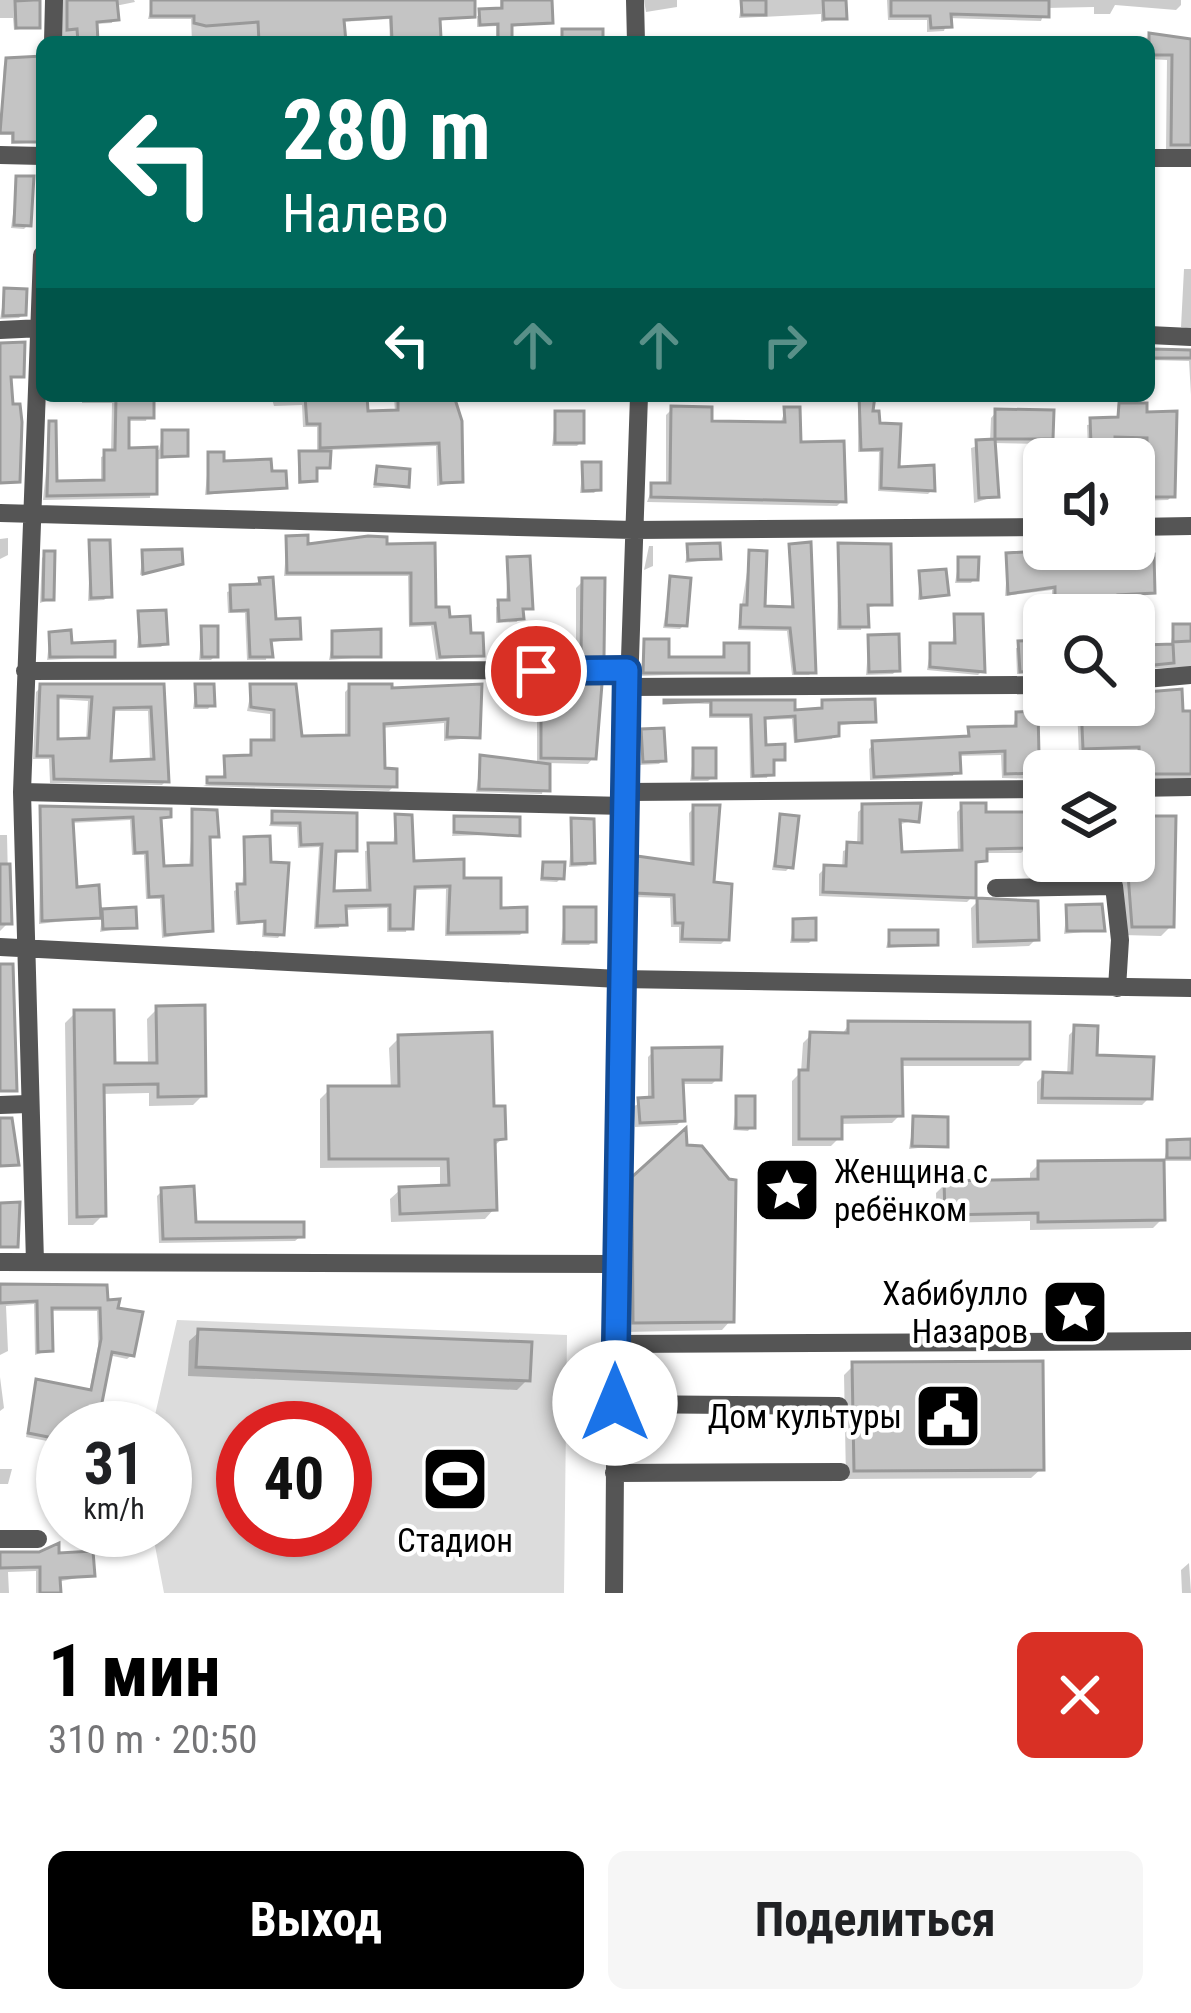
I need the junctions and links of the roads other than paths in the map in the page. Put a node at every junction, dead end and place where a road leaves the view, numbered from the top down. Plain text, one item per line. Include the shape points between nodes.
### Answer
1 (54, 0) edge
2 (635, 0) edge
3 (52, 36) edge
4 (636, 36) edge
5 (0, 155) edge
6 (36, 156) edge
7 (1155, 158) edge
8 (1191, 158) edge
9 (36, 328) edge
10 (0, 329) edge
11 (1155, 335) edge
12 (1191, 337) edge
13 (37, 402) edge
14 (639, 402) edge
15 (0, 513) edge
16 (34, 513) junction
17 (1191, 526) edge
18 (1023, 527) edge
19 (1155, 527) edge
20 (633, 530) junction
21 (25, 671) junction
22 (1191, 675) edge
23 (627, 678) junction
24 (1155, 678) edge
25 (1023, 685) edge
26 (1191, 787) edge
27 (1155, 788) edge
28 (1023, 790) edge
29 (22, 793) junction
30 (625, 799) junction
31 (996, 888) dead end
32 (0, 947) edge
33 (26, 947) junction
34 (620, 979) junction
35 (1117, 988) junction
36 (1191, 988) edge
37 (28, 1104) junction
38 (0, 1105) edge
39 (0, 1262) edge
40 (35, 1262) junction
41 (615, 1264) junction
42 (1191, 1341) edge
43 (615, 1344) junction
44 (615, 1403) junction
45 (839, 1406) dead end
46 (841, 1472) dead end
47 (614, 1473) junction
48 (0, 1539) edge
49 (36, 1539) edge
50 (614, 1593) edge

1 - 3 street
2 - 4 street
5 - 6 street
7 - 8 street
9 - 10 street
11 - 12 street
13 - 16 street
14 - 20 street
15 - 16 street
16 - 20 street
16 - 21 street
17 - 19 street
18 - 20 street
20 - 23 street
21 - 23 street
21 - 29 street
22 - 24 street
23 - 25 street
23 - 30 street
26 - 27 street
28 - 30 street
29 - 30 street
29 - 33 street
30 - 34 street
31 - 35 street via 1114,886
32 - 33 street
33 - 34 street
33 - 37 street
34 - 35 street
34 - 41 street
35 - 36 street
37 - 38 street
37 - 40 street
39 - 40 street
40 - 41 street
41 - 43 street
42 - 43 street
43 - 44 street
44 - 45 street
44 - 47 street
46 - 47 street
47 - 50 street
48 - 49 street

